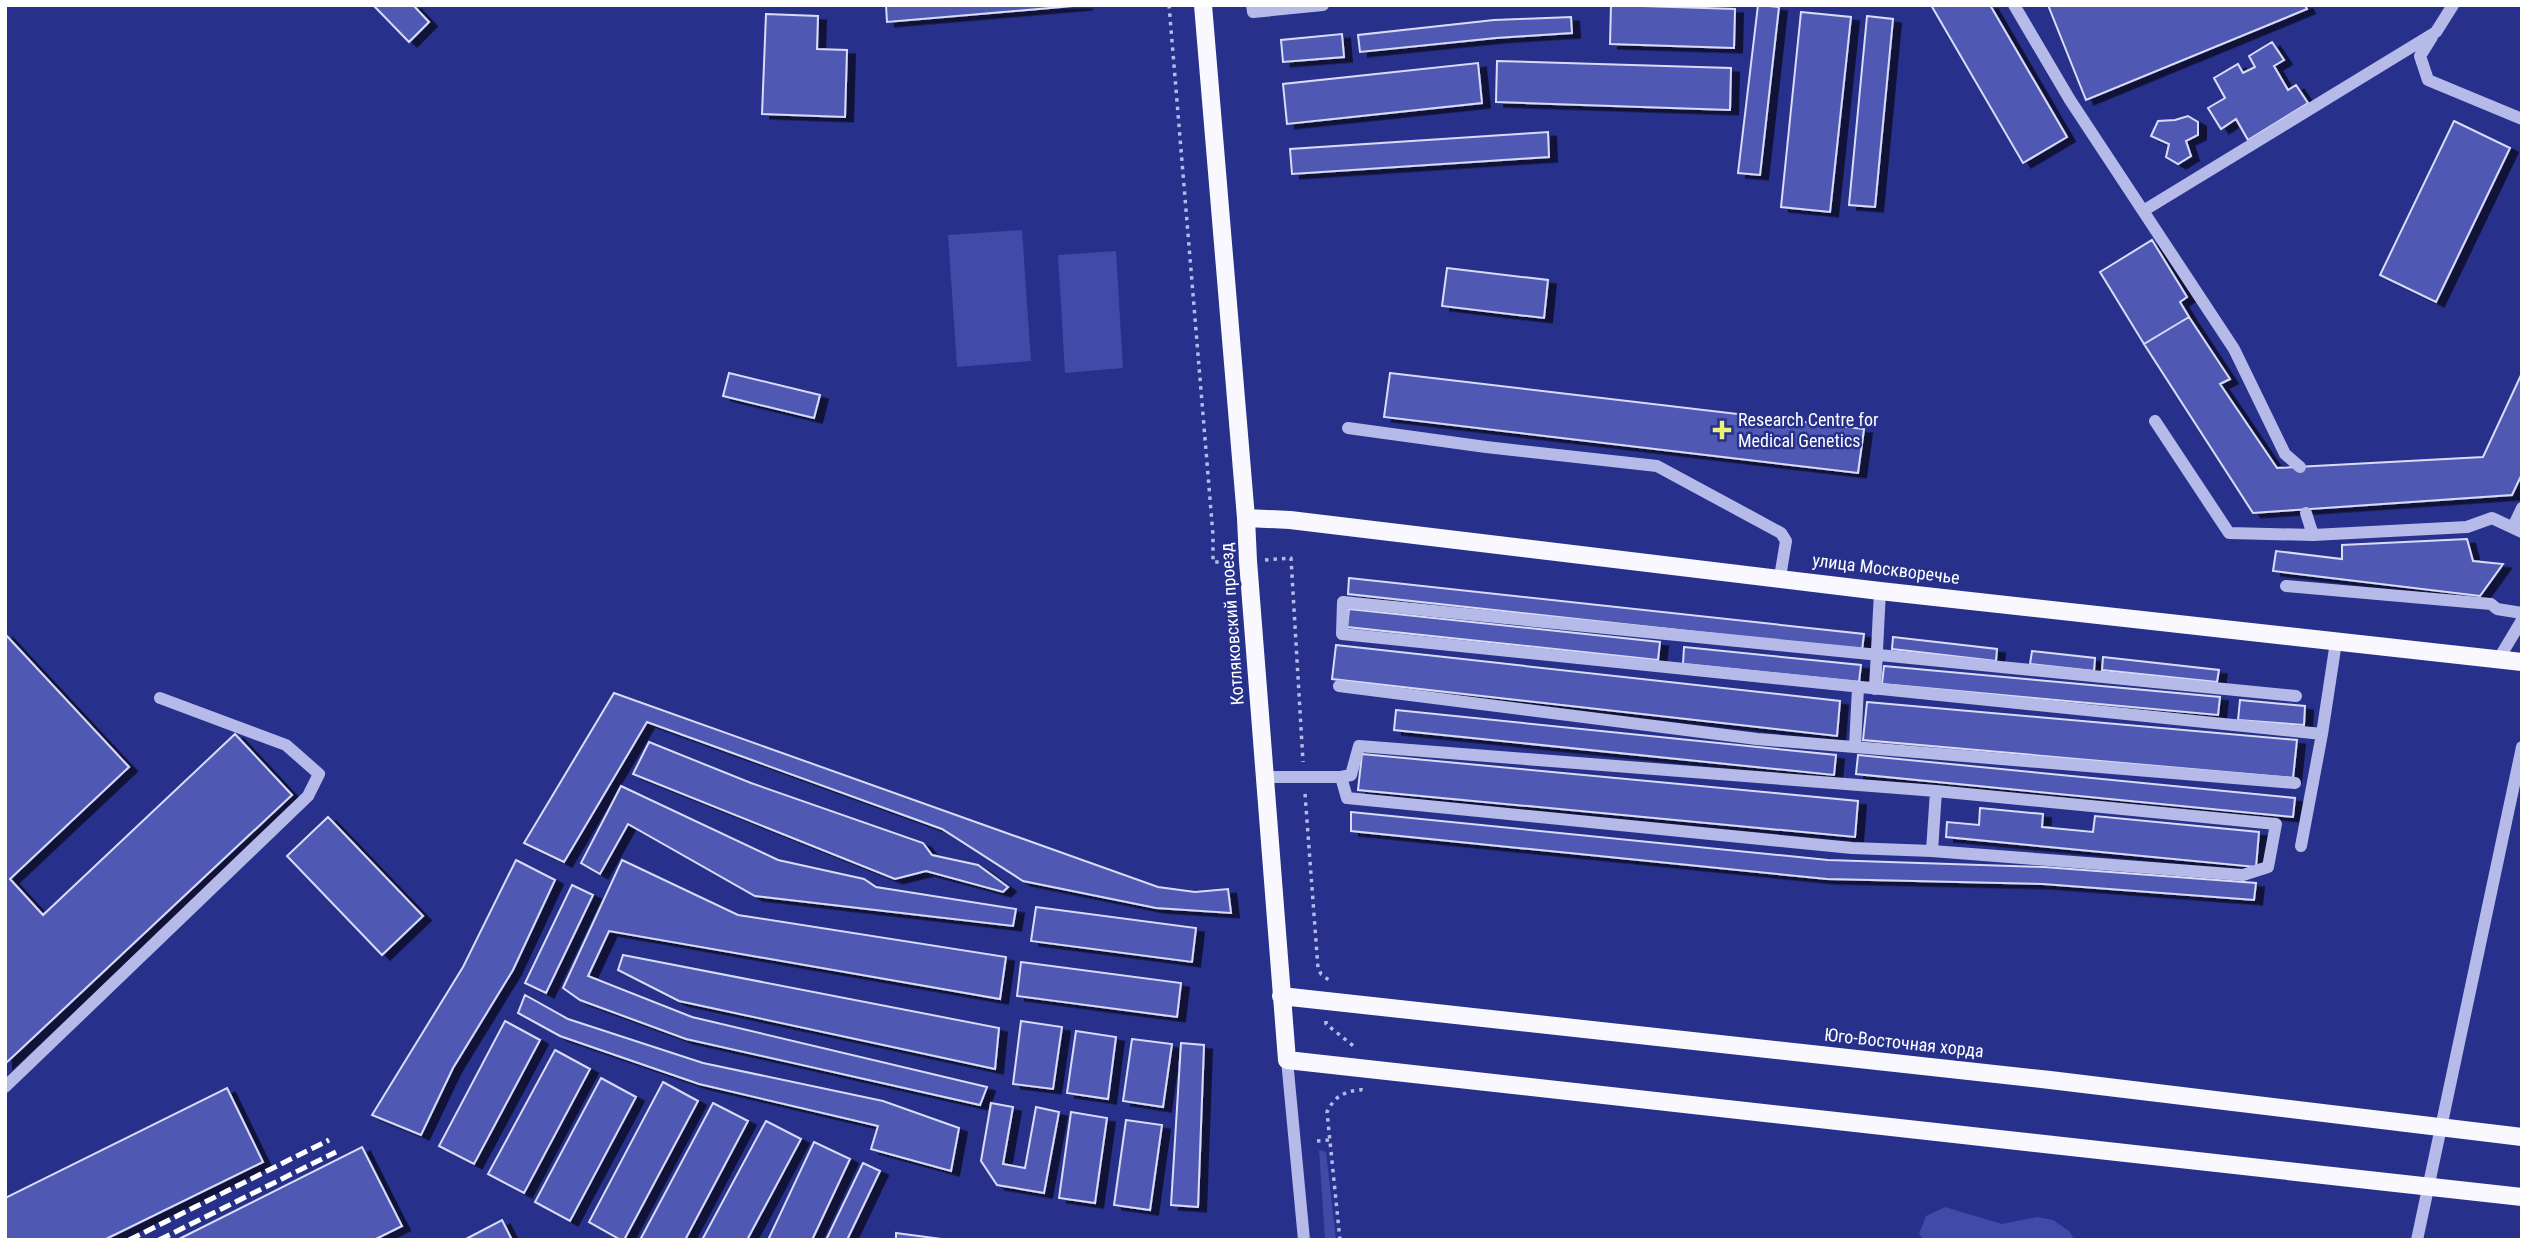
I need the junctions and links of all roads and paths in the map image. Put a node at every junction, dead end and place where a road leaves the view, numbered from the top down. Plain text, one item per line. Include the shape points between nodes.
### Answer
1 (1203, 5) edge
2 (1252, 5) edge
3 (1323, 5) edge
4 (2014, 5) edge
5 (2453, 5) edge
6 (2436, 32) junction
7 (2522, 119) edge
8 (2143, 211) junction
9 (2155, 421) dead end
10 (1348, 428) dead end
11 (2300, 467) dead end
12 (2522, 508) edge
13 (2306, 513) dead end
14 (1246, 518) junction
15 (2517, 529) edge
16 (2313, 535) junction
17 (1780, 577) junction
18 (2286, 586) dead end
19 (1880, 591) junction
20 (2522, 613) edge
21 (2522, 620) edge
22 (2336, 642) junction
23 (1876, 654) junction
24 (2498, 660) junction
25 (2522, 662) edge
26 (1339, 686) dead end
27 (1858, 687) junction
28 (1875, 689) junction
29 (2296, 696) dead end
30 (160, 698) dead end
31 (2322, 734) junction
32 (1855, 747) junction
33 (2522, 747) edge
34 (1265, 777) junction
35 (1341, 777) junction
36 (2295, 783) dead end
37 (1936, 791) junction
38 (2301, 846) dead end
39 (1932, 850) junction
40 (1281, 996) junction
41 (1326, 1015) dead end
42 (1364, 1054) dead end
43 (1287, 1060) junction
44 (1362, 1086) dead end
45 (5, 1087) edge
46 (2443, 1127) junction
47 (2522, 1137) edge
48 (1330, 1140) junction
49 (1317, 1141) dead end
50 (2429, 1186) junction
51 (2522, 1197) edge
52 (1304, 1240) edge
53 (1340, 1240) edge
54 (2417, 1240) edge

1 - 14 main road, Котляковский проезд
2 - 3 street via 1253,12
4 - 8 street
5 - 6 street
6 - 7 street via 2420,56 2428,80
6 - 8 street
8 - 11 street via 2234,349 2286,454
9 - 16 street via 2229,533
10 - 17 street via 1657,466 1781,533 1786,541
12 - 15 street
13 - 16 street
14 - 17 main road, улица Москворечье
14 - 34 main road, Котляковский проезд
15 - 16 street via 2492,518 2467,527
17 - 19 main road, улица Москворечье
18 - 20 street via 2491,604
19 - 22 main road, улица Москворечье
19 - 23 street
21 - 24 street
22 - 24 main road, улица Москворечье
22 - 31 street
23 - 27 street via 1343,602 1342,634
23 - 28 street
23 - 29 street
24 - 25 main road, улица Москворечье
26 - 32 street via 1757,739
27 - 28 street
27 - 32 street
28 - 31 street
30 - 45 street via 286,745 319,774 308,796
31 - 38 street
32 - 36 street
33 - 46 street
34 - 35 street
34 - 40 main road, Котляковский проезд
35 - 37 street via 1351,775 1359,746
35 - 39 street via 1347,798 1838,846
37 - 39 street
37 - 39 street via 2276,824 2268,867 2243,875
40 - 43 main road, Котляковский проезд
40 - 46 main road, Юго-Восточная хорда
41 - 42 path via 1326,1024
43 - 50 main road
43 - 52 street, Котляковский проезд
44 - 48 path via 1331,1103 1326,1112
46 - 47 main road, Юго-Восточная хорда
46 - 50 street
48 - 49 path
48 - 53 path
50 - 51 main road
50 - 54 street

